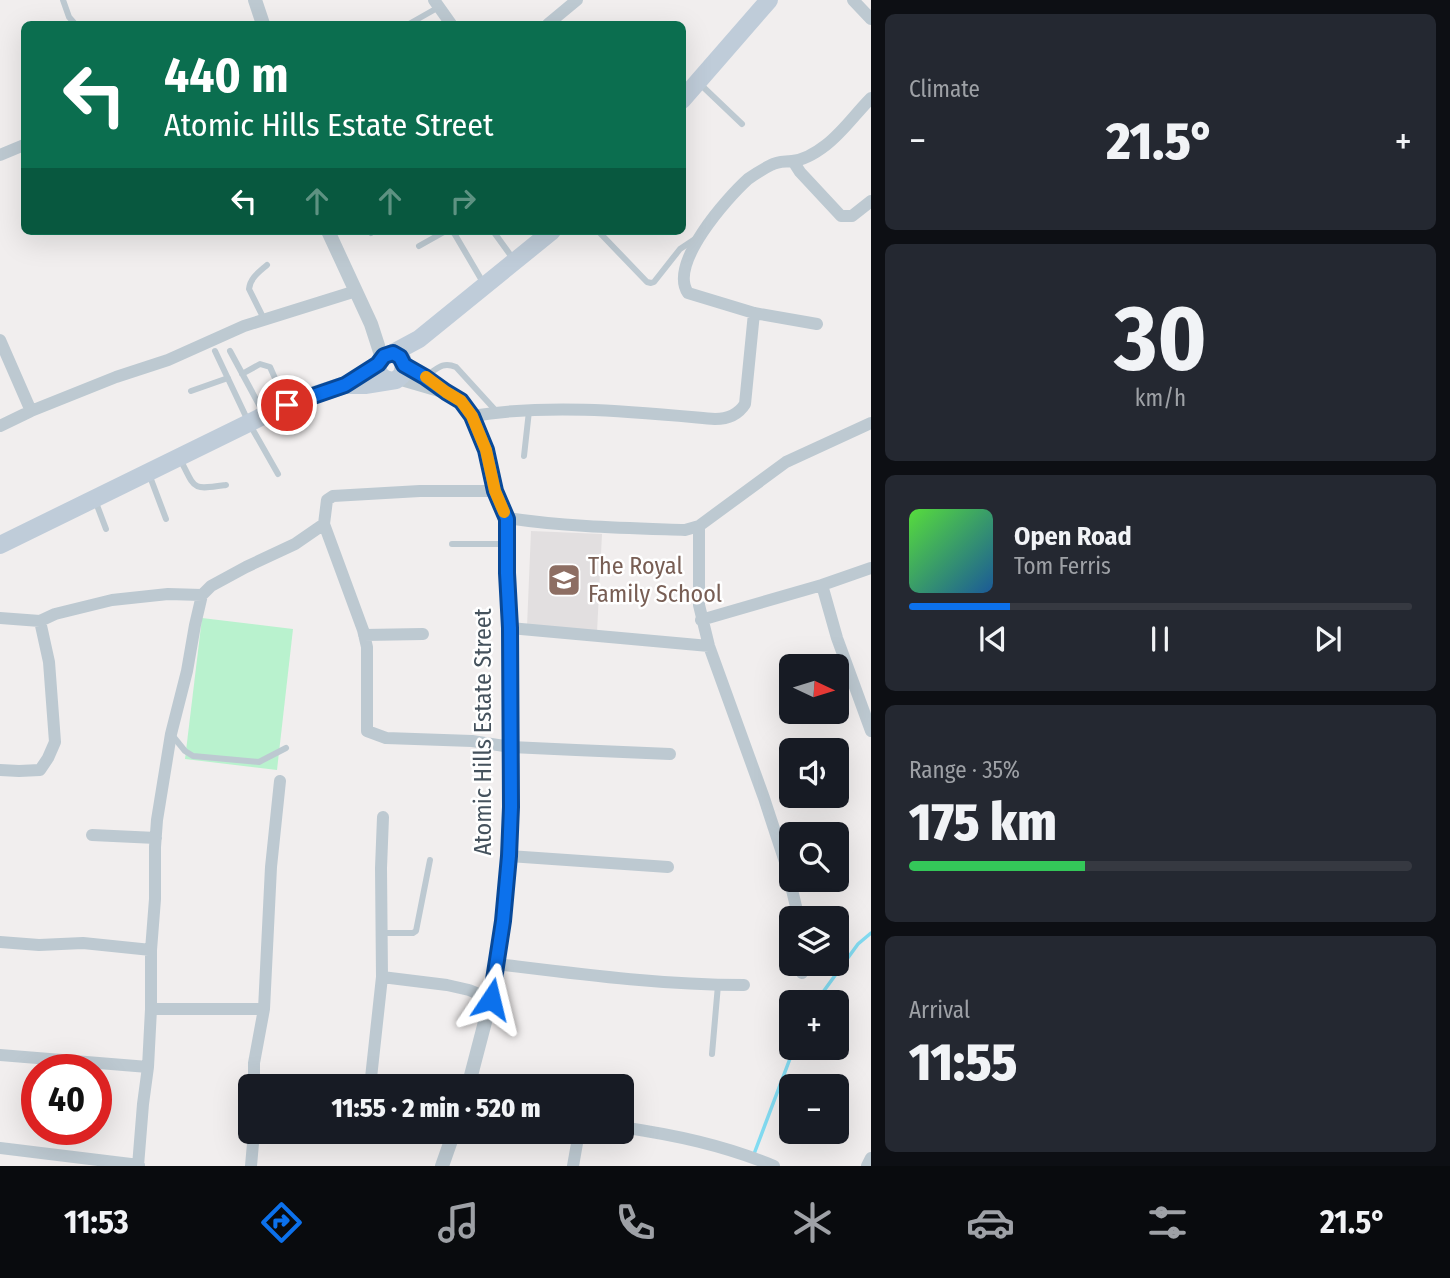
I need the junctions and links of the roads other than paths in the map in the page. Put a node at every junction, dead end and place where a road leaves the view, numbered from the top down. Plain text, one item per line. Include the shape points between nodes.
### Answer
1 (63, 0) edge
2 (256, 0) edge
3 (578, 0) edge
4 (769, 0) edge
5 (856, 1) edge
6 (436, 4) edge
7 (871, 19) edge
8 (72, 21) edge
9 (262, 21) edge
10 (413, 21) edge
11 (449, 21) edge
12 (552, 21) edge
13 (698, 82) junction
14 (686, 96) edge
15 (871, 97) edge
16 (742, 124) dead end
17 (21, 146) edge
18 (0, 155) edge
19 (793, 161) junction
20 (871, 201) edge
21 (330, 235) edge
22 (439, 235) edge
23 (455, 235) edge
24 (496, 235) edge
25 (547, 235) edge
26 (602, 235) edge
27 (700, 237) junction
28 (419, 246) dead end
29 (515, 262) junction
30 (267, 265) dead end
31 (485, 286) junction
32 (355, 291) junction
33 (754, 313) junction
34 (264, 319) junction
35 (817, 324) dead end
36 (0, 340) edge
37 (215, 351) dead end
38 (230, 351) dead end
39 (392, 364) junction
40 (242, 374) junction
41 (425, 377) junction
42 (228, 378) junction
43 (472, 386) junction
44 (191, 391) dead end
45 (446, 392) junction
46 (461, 401) junction
47 (287, 405) junction
48 (529, 409) junction
49 (32, 411) junction
50 (497, 412) junction
51 (472, 416) junction
52 (257, 419) junction
53 (871, 423) edge
54 (0, 426) edge
55 (524, 456) dead end
56 (179, 457) junction
57 (148, 472) junction
58 (278, 474) dead end
59 (226, 485) dead end
60 (495, 491) junction
61 (95, 498) junction
62 (166, 519) dead end
63 (507, 519) junction
64 (324, 524) junction
65 (699, 526) junction
66 (107, 529) dead end
67 (452, 544) dead end
68 (507, 544) junction
69 (0, 545) edge
70 (871, 568) edge
71 (822, 585) junction
72 (202, 595) junction
73 (0, 618) edge
74 (701, 620) junction
75 (40, 621) junction
76 (510, 628) junction
77 (424, 634) dead end
78 (364, 635) junction
79 (709, 646) junction
80 (871, 732) edge
81 (171, 734) junction
82 (511, 747) junction
83 (286, 748) dead end
84 (670, 754) dead end
85 (0, 770) edge
86 (280, 781) dead end
87 (383, 817) dead end
88 (92, 835) dead end
89 (156, 838) junction
90 (509, 856) junction
91 (430, 860) dead end
92 (668, 867) dead end
93 (796, 906) edge
94 (383, 933) junction
95 (0, 942) edge
96 (151, 950) junction
97 (497, 964) junction
98 (382, 977) junction
99 (718, 985) junction
100 (744, 985) dead end
101 (491, 999) junction
102 (151, 1009) junction
103 (264, 1009) junction
104 (712, 1054) dead end
105 (0, 1055) edge
106 (148, 1067) junction
107 (254, 1074) edge
108 (371, 1074) edge
109 (471, 1074) edge
110 (634, 1129) edge
111 (253, 1144) edge
112 (450, 1144) edge
113 (577, 1144) edge
114 (0, 1148) edge
115 (871, 1158) edge
116 (139, 1165) edge
117 (251, 1166) edge
118 (442, 1166) edge
119 (573, 1166) edge
120 (774, 1166) edge
121 (867, 1166) edge

1 - 8 lane
2 - 9 street
3 - 12 street
4 - 13 main road
5 - 7 street
6 - 10 lane
6 - 11 street
13 - 14 main road
13 - 16 lane
15 - 19 street via 825,146
17 - 18 street
19 - 20 street via 841,216 852,216
19 - 27 street via 775,163 749,179
21 - 32 street
22 - 28 lane
23 - 31 lane
24 - 29 lane
25 - 29 main road
26 - 27 lane via 651,283 680,249
27 - 33 street via 683,278 688,293
29 - 31 main road
30 - 34 lane via 249,289
31 - 39 main road
32 - 34 street
32 - 39 street
33 - 35 street
33 - 48 street via 746,399 735,414 715,419
34 - 49 street
36 - 49 street
37 - 42 lane
38 - 40 lane
39 - 41 street, Atomic Hills Estate Street
39 - 45 street, Atomic Hills Estate Street
39 - 47 main road, Atomic Hills Estate Street via 365,385 345,385
40 - 47 lane via 260,364 270,367
40 - 52 lane
41 - 43 lane via 448,364
41 - 45 street, Atomic Hills Estate Street
42 - 44 lane
42 - 52 lane
43 - 46 lane
43 - 50 lane
45 - 46 street, Atomic Hills Estate Street
46 - 51 street, Atomic Hills Estate Street
47 - 52 main road, Atomic Hills Estate Street
48 - 50 street
48 - 55 lane
49 - 54 street
50 - 51 street
51 - 60 street, Atomic Hills Estate Street
52 - 56 main road, Atomic Hills Estate Street
52 - 58 lane
53 - 65 street via 786,462
56 - 57 main road, Atomic Hills Estate Street
56 - 59 lane via 197,487
57 - 61 main road, Atomic Hills Estate Street
57 - 62 lane
60 - 63 street, Atomic Hills Estate Street
60 - 64 street via 333,496 327,500
61 - 66 lane
61 - 69 main road, Atomic Hills Estate Street
63 - 65 street via 602,528 685,530
63 - 68 street, Atomic Hills Estate Street
64 - 72 street
64 - 78 street
65 - 74 street
67 - 68 lane
68 - 76 street, Atomic Hills Estate Street
70 - 71 street
71 - 74 street
71 - 80 street
72 - 75 street via 112,600
72 - 81 street
73 - 75 street
74 - 79 street
75 - 85 street via 55,742 40,769
76 - 79 street
76 - 82 street, Atomic Hills Estate Street
77 - 78 street
78 - 82 street via 367,731 386,738
79 - 93 street via 764,799
81 - 83 lane via 193,756 259,762
81 - 89 street
82 - 84 street
82 - 90 street, Atomic Hills Estate Street
86 - 103 street
87 - 94 street
88 - 89 street
89 - 96 street
90 - 92 street
90 - 97 street, Atomic Hills Estate Street
91 - 94 lane via 416,931
94 - 98 street
95 - 96 street
96 - 102 street
97 - 99 street
97 - 101 street, Atomic Hills Estate Street
98 - 101 street via 447,985
98 - 108 street
99 - 100 street
99 - 104 lane
101 - 109 street, Atomic Hills Estate Street
102 - 103 street
102 - 106 street
103 - 107 street
105 - 106 street
106 - 116 street
110 - 120 street via 675,1135
111 - 117 street
112 - 118 street
113 - 119 street
114 - 116 street
115 - 121 street

